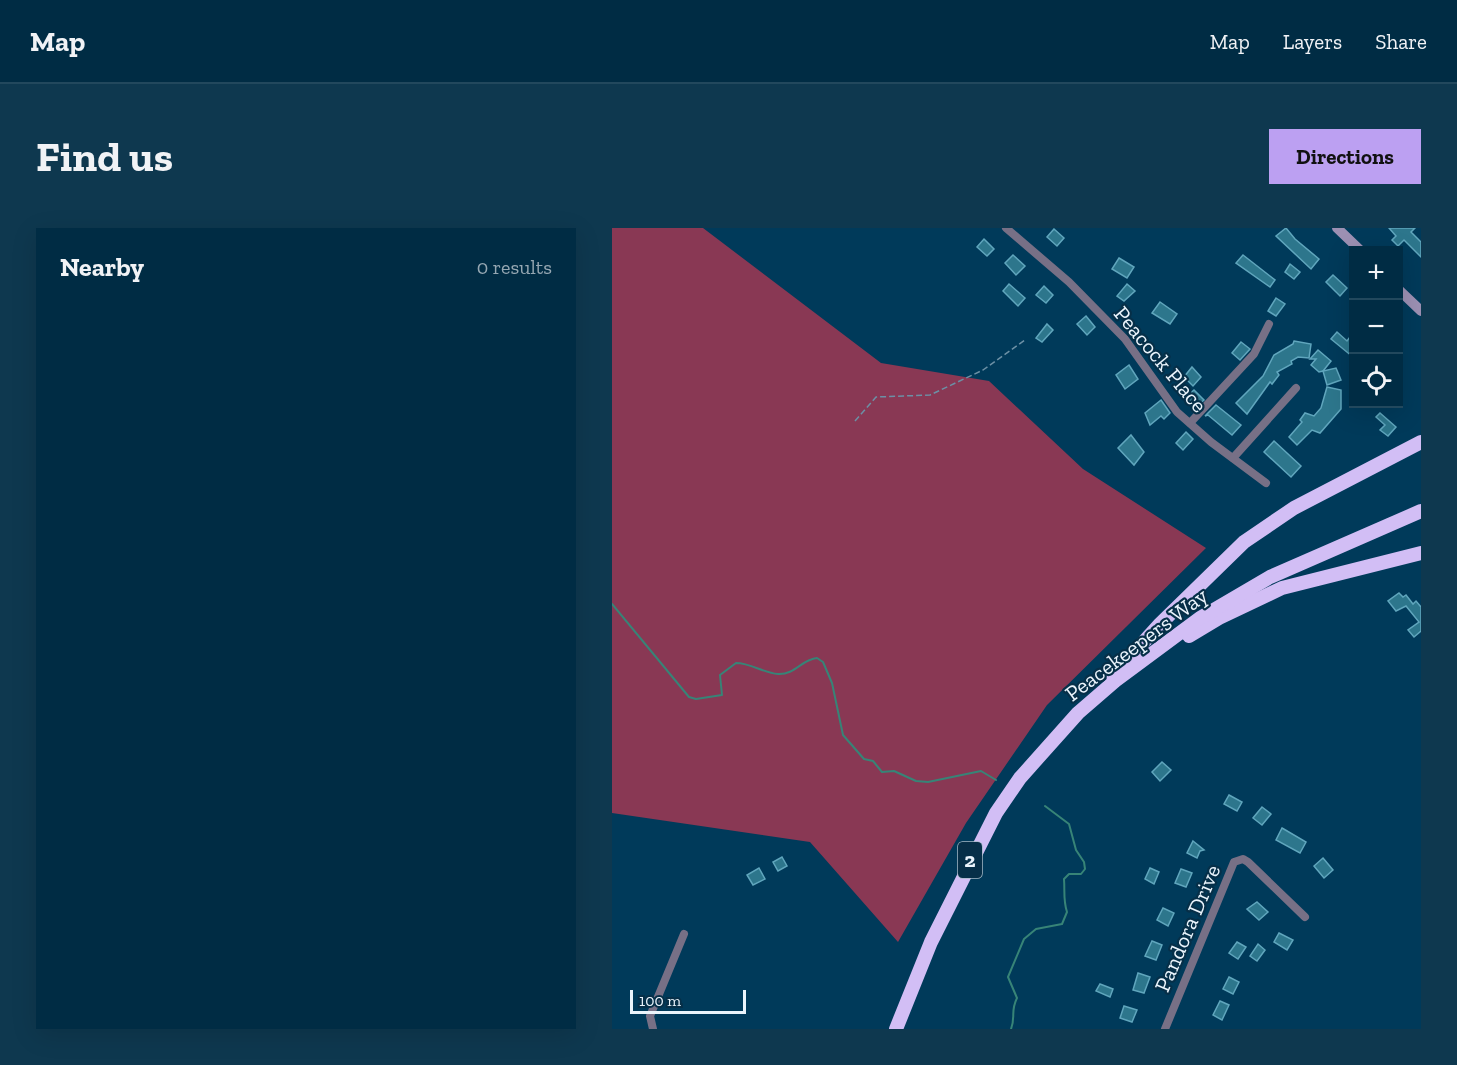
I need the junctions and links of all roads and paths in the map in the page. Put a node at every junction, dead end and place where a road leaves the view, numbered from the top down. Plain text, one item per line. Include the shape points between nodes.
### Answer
1 (1006, 228) edge
2 (1337, 228) edge
3 (1356, 246) edge
4 (1403, 294) edge
5 (1421, 311) edge
6 (1269, 324) dead end
7 (1025, 340) dead end
8 (1296, 388) dead end
9 (855, 421) dead end
10 (1190, 423) junction
11 (1421, 442) edge
12 (1233, 458) junction
13 (1266, 483) dead end
14 (1421, 512) edge
15 (1421, 553) edge
16 (1115, 681) junction
17 (1078, 712) junction
18 (1305, 917) dead end
19 (684, 934) dead end
20 (653, 1029) edge
21 (896, 1029) edge
22 (1165, 1029) edge

1 - 10 street, Peacock Place via 1069,282 1125,339 1177,412
2 - 3 main road
4 - 5 main road
6 - 10 street via 1254,354
7 - 9 path via 983,370 930,395 876,397
8 - 12 street
10 - 12 street, Peacock Place
11 - 17 highway via 1294,508 1244,542
12 - 13 street, Peacock Place
14 - 16 highway, Peacekeepers Way / 2 via 1270,577 1200,618
15 - 16 highway via 1282,588 1219,618
16 - 17 highway, Peacekeepers Way / 2
17 - 21 highway, Peacekeepers Way / 2 via 1020,778 996,813 931,942
18 - 22 street, Pandora Drive via 1248,862 1234,862
19 - 20 street via 650,1016

